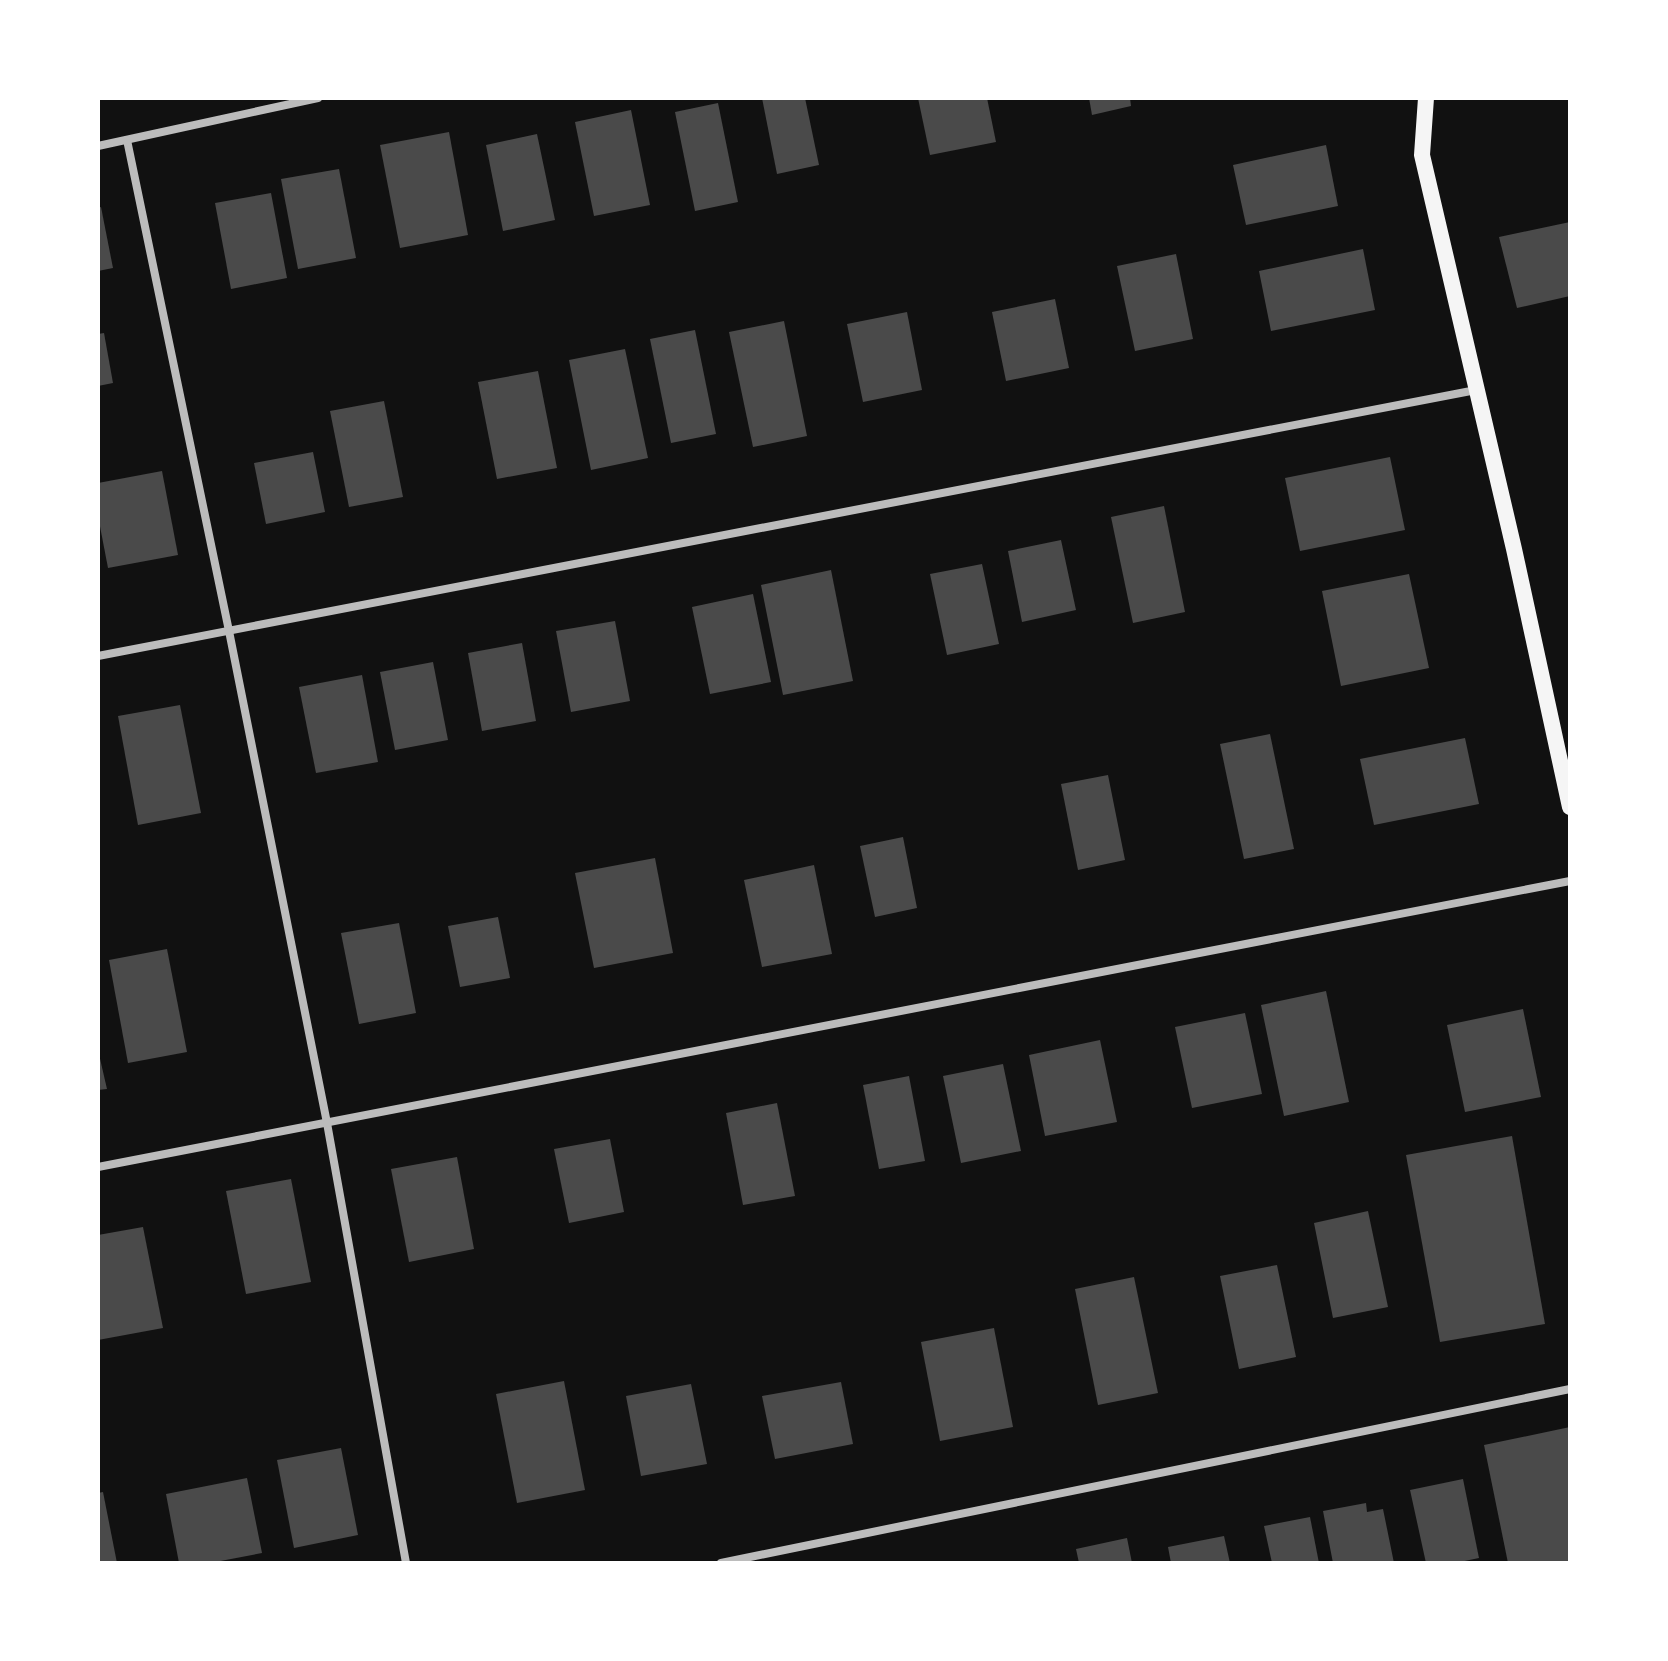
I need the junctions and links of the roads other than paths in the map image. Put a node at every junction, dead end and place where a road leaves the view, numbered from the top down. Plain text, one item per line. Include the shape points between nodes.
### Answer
1 (318, 98) edge
2 (1426, 98) edge
3 (127, 140) junction
4 (98, 146) edge
5 (1476, 390) junction
6 (229, 631) junction
7 (98, 656) edge
8 (1570, 807) edge
9 (1570, 881) edge
10 (327, 1123) junction
11 (98, 1167) edge
12 (1570, 1389) edge
13 (406, 1563) edge
14 (721, 1563) edge

1 - 3 street
2 - 5 main road via 1422,155
3 - 4 street
3 - 6 street
5 - 6 street
5 - 8 main road
6 - 7 street
6 - 10 street
9 - 10 street
10 - 11 street
10 - 13 street
12 - 14 street

